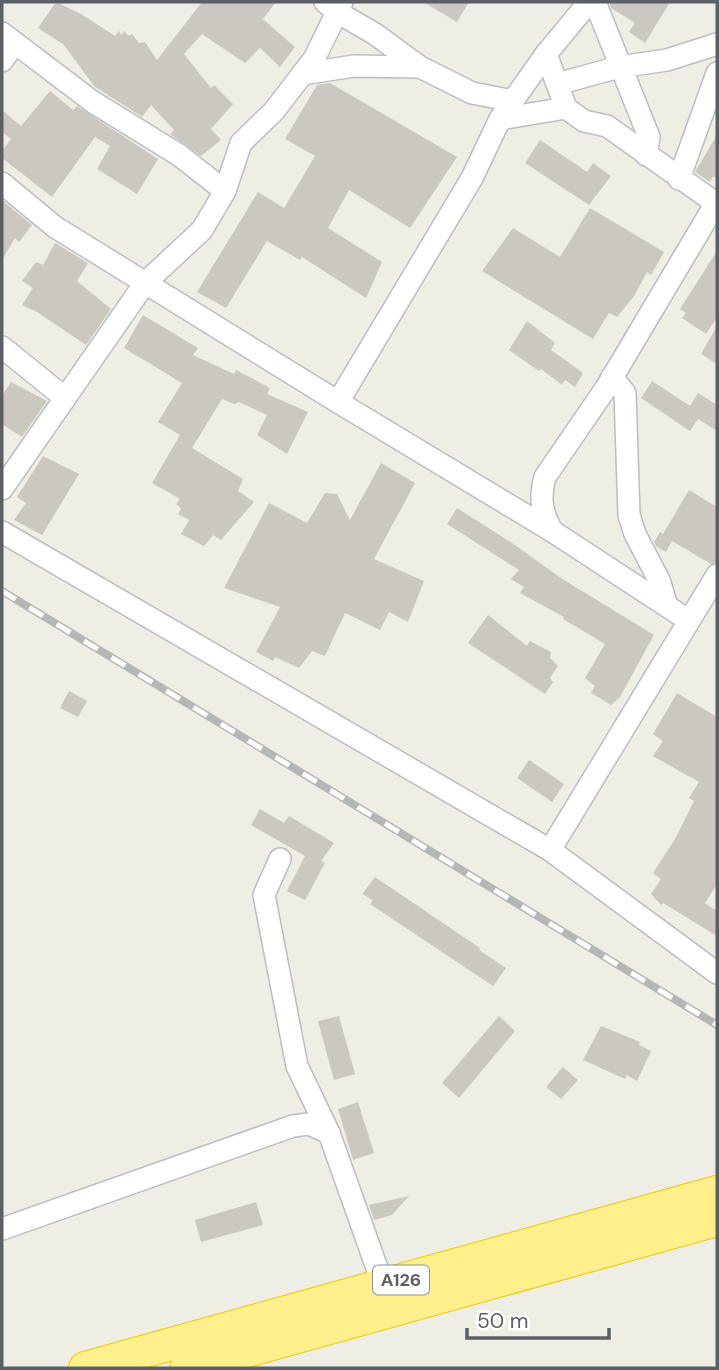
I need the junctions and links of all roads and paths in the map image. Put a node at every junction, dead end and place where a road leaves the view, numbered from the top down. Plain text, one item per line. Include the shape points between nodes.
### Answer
1 (592, 2) edge
2 (334, 5) edge
3 (8, 38) edge
4 (717, 44) edge
5 (546, 54) junction
6 (2, 61) edge
7 (420, 67) junction
8 (619, 67) junction
9 (717, 73) edge
10 (302, 74) junction
11 (557, 84) junction
12 (513, 101) junction
13 (566, 108) junction
14 (500, 119) junction
15 (646, 155) junction
16 (679, 178) junction
17 (2, 183) edge
18 (225, 191) junction
19 (717, 203) edge
20 (145, 283) junction
21 (2, 347) edge
22 (620, 377) junction
23 (65, 398) junction
24 (338, 402) junction
25 (2, 489) edge
26 (552, 531) junction
27 (2, 532) edge
28 (717, 575) edge
29 (667, 606) junction
30 (688, 620) junction
31 (550, 850) junction
32 (280, 859) dead end
33 (717, 973) edge
34 (329, 1133) junction
35 (717, 1192) edge
36 (717, 1220) edge
37 (2, 1229) edge
38 (383, 1285) junction
39 (85, 1368) edge
40 (186, 1368) edge

1 - 5 street
1 - 8 street
2 - 7 street
2 - 10 street via 314,59
3 - 6 street
3 - 18 street
4 - 8 street via 667,60
5 - 11 street
5 - 12 street
7 - 10 street via 354,65
7 - 12 street via 472,93
8 - 11 street
8 - 15 street via 649,137
9 - 16 street
10 - 18 street via 274,111 241,143
11 - 13 street
12 - 14 street
13 - 14 street
13 - 15 street via 584,121 607,126
14 - 24 street via 472,178
15 - 16 street
16 - 19 street
17 - 20 street via 55,227
18 - 20 street via 202,230
19 - 22 street
20 - 23 street
20 - 24 street
21 - 23 street
22 - 26 street via 545,477 542,511
22 - 29 street via 625,393 629,515
23 - 25 street
24 - 26 street
26 - 29 street
27 - 31 street
28 - 30 street
29 - 30 street
30 - 31 street
31 - 33 street
32 - 34 street via 264,895 297,1066
34 - 37 street via 309,1124 293,1126
34 - 38 street
35 - 38 highway, A126
36 - 40 highway, A126
38 - 39 highway, A126

